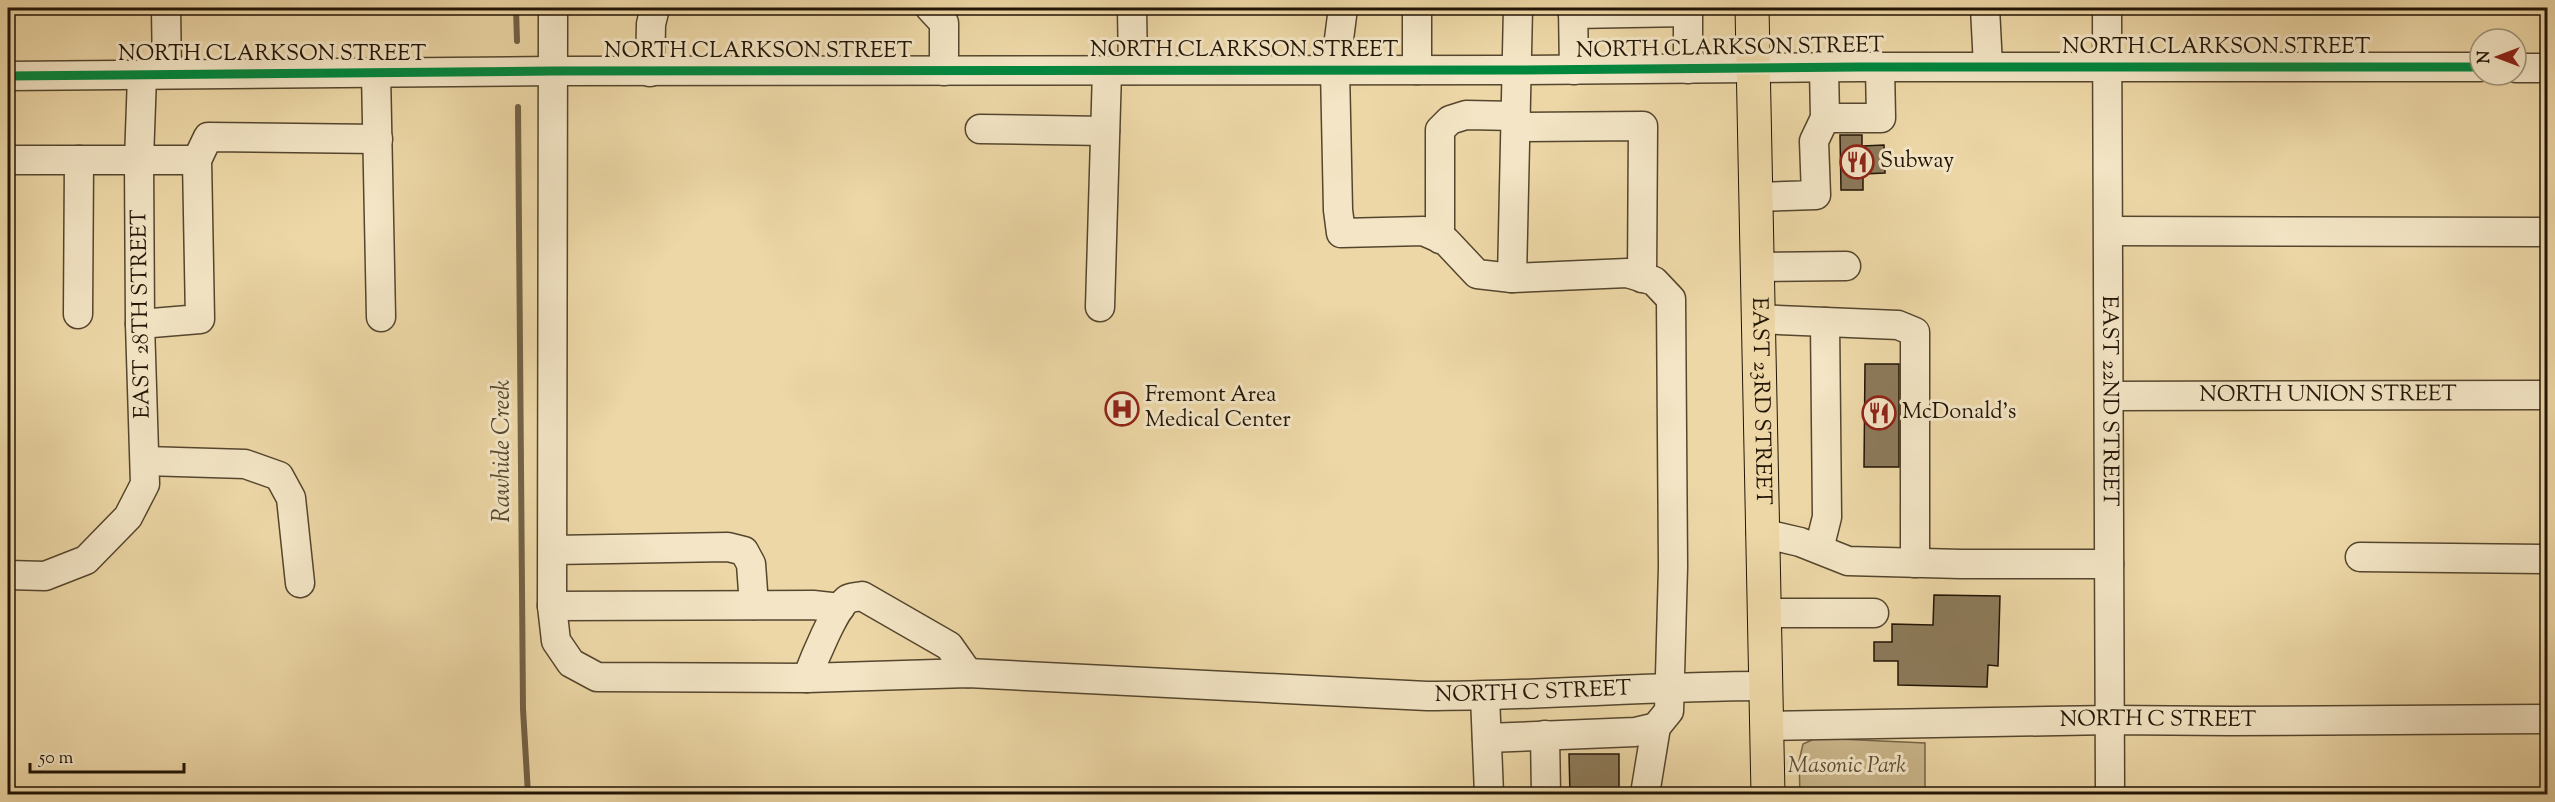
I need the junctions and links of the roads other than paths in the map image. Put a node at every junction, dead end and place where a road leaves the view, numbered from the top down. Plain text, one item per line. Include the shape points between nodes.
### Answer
1 (166, 8) edge
2 (553, 8) edge
3 (656, 8) edge
4 (1132, 8) edge
5 (1343, 8) edge
6 (1418, 8) edge
7 (1518, 8) edge
8 (1752, 8) edge
9 (1985, 8) edge
10 (2107, 8) edge
11 (1688, 10) edge
12 (1573, 11) edge
13 (942, 13) edge
14 (1988, 66) junction
15 (2106, 66) junction
16 (1880, 67) junction
17 (2468, 67) edge
18 (1824, 68) junction
19 (2528, 68) edge
20 (2547, 68) edge
21 (1688, 69) junction
22 (1754, 69) junction
23 (1120, 70) junction
24 (1335, 70) junction
25 (1417, 70) junction
26 (1518, 70) junction
27 (1574, 70) junction
28 (553, 71) junction
29 (944, 71) junction
30 (650, 72) junction
31 (376, 73) junction
32 (8, 75) edge
33 (154, 75) junction
34 (1825, 118) junction
35 (1516, 122) junction
36 (980, 129) dead end
37 (1105, 131) junction
38 (378, 140) junction
39 (8, 160) edge
40 (80, 160) junction
41 (139, 160) junction
42 (197, 160) junction
43 (1755, 197) junction
44 (2109, 231) junction
45 (2547, 232) edge
46 (1440, 238) junction
47 (1846, 266) dead end
48 (1756, 267) junction
49 (1512, 278) junction
50 (1642, 278) junction
51 (1100, 307) dead end
52 (78, 314) dead end
53 (381, 317) dead end
54 (1757, 318) junction
55 (1825, 322) junction
56 (140, 324) junction
57 (2547, 395) edge
58 (2109, 396) junction
59 (145, 461) junction
60 (1761, 533) junction
61 (1819, 549) junction
62 (553, 550) junction
63 (2360, 557) dead end
64 (2547, 559) edge
65 (1915, 563) junction
66 (2109, 564) junction
67 (8, 575) edge
68 (300, 583) dead end
69 (754, 605) junction
70 (552, 606) junction
71 (840, 608) junction
72 (1763, 613) junction
73 (1874, 613) dead end
74 (968, 673) junction
75 (807, 678) junction
76 (1765, 686) junction
77 (1670, 687) junction
78 (1485, 696) junction
79 (2547, 719) edge
80 (2111, 720) junction
81 (1766, 726) junction
82 (1656, 727) junction
83 (1545, 735) junction
84 (1487, 738) junction
85 (1489, 795) edge
86 (1546, 795) edge
87 (1645, 795) edge
88 (1767, 795) edge
89 (2110, 795) edge

1 - 33 street, EAST 28TH STREET
2 - 28 street, NORTH C STREET
3 - 30 street via 651,24
4 - 23 street
5 - 24 street
6 - 25 street
7 - 26 street
8 - 22 main road, EAST 23RD STREET
9 - 14 street
10 - 15 street, EAST 22ND STREET
11 - 12 street
11 - 21 street
12 - 27 street
13 - 29 street
14 - 15 street, NORTH CLARKSON STREET
14 - 16 street, NORTH CLARKSON STREET
15 - 17 street, NORTH CLARKSON STREET
15 - 44 street, EAST 22ND STREET
16 - 18 street, NORTH CLARKSON STREET
16 - 34 street via 1881,118
18 - 22 street, NORTH CLARKSON STREET
18 - 34 street
19 - 20 street
21 - 22 street, NORTH CLARKSON STREET
21 - 27 street, NORTH CLARKSON STREET
22 - 43 main road, EAST 23RD STREET
23 - 24 street, NORTH CLARKSON STREET
23 - 29 street, NORTH CLARKSON STREET
23 - 37 street
24 - 25 street, NORTH CLARKSON STREET
24 - 46 street via 1341,233 1423,231
25 - 26 street, NORTH CLARKSON STREET
26 - 27 street, NORTH CLARKSON STREET
26 - 35 street
28 - 30 street, NORTH CLARKSON STREET
28 - 31 street, NORTH CLARKSON STREET
28 - 62 street, NORTH C STREET
29 - 30 street, NORTH CLARKSON STREET
31 - 33 street, NORTH CLARKSON STREET
31 - 38 street
32 - 33 street, NORTH CLARKSON STREET
33 - 41 street, EAST 28TH STREET
34 - 43 street via 1814,141 1816,195
35 - 46 street via 1466,115 1450,120 1440,130
35 - 49 street
35 - 50 street via 1643,126
36 - 37 street
37 - 51 street
38 - 42 street via 208,137
38 - 53 street
39 - 40 street
40 - 41 street
40 - 52 street
41 - 42 street
41 - 56 street, EAST 28TH STREET
42 - 56 street via 200,319
43 - 48 main road, EAST 23RD STREET
44 - 45 street
44 - 58 street, EAST 22ND STREET
46 - 49 street via 1477,274
47 - 48 street
48 - 54 main road, EAST 23RD STREET
49 - 50 street via 1627,273
50 - 77 street via 1654,281 1671,299
54 - 55 street
54 - 60 main road, EAST 23RD STREET
55 - 61 street via 1827,517
55 - 65 street via 1899,325 1915,332
56 - 59 street, EAST 28TH STREET
57 - 58 street, NORTH UNION STREET
58 - 66 street, EAST 22ND STREET
59 - 67 street, EAST 28TH STREET via 145,484 128,517 86,560 45,576
59 - 68 street via 245,464 279,476 291,498
60 - 61 street
60 - 72 main road, EAST 23RD STREET
61 - 65 street via 1848,561
62 - 69 street via 728,547 744,551 752,564
62 - 70 street, NORTH C STREET
63 - 64 street
65 - 66 street
66 - 80 street, EAST 22ND STREET
69 - 70 street
69 - 71 street
70 - 75 street, NORTH C STREET via 556,641 571,663 597,677
71 - 74 street via 848,599 862,596 949,646
71 - 75 street
72 - 73 street
72 - 76 main road, EAST 23RD STREET
74 - 75 street, NORTH C STREET
74 - 78 street, NORTH C STREET
76 - 77 street, NORTH C STREET
76 - 81 main road, EAST 23RD STREET
77 - 78 street, NORTH C STREET
77 - 82 street via 1669,711
78 - 84 street
79 - 80 street, NORTH C STREET
80 - 81 street, NORTH C STREET
80 - 89 street, EAST 22ND STREET
81 - 88 main road, EAST 23RD STREET
82 - 83 street via 1635,732
82 - 87 street
83 - 84 street
83 - 86 street
84 - 85 street

